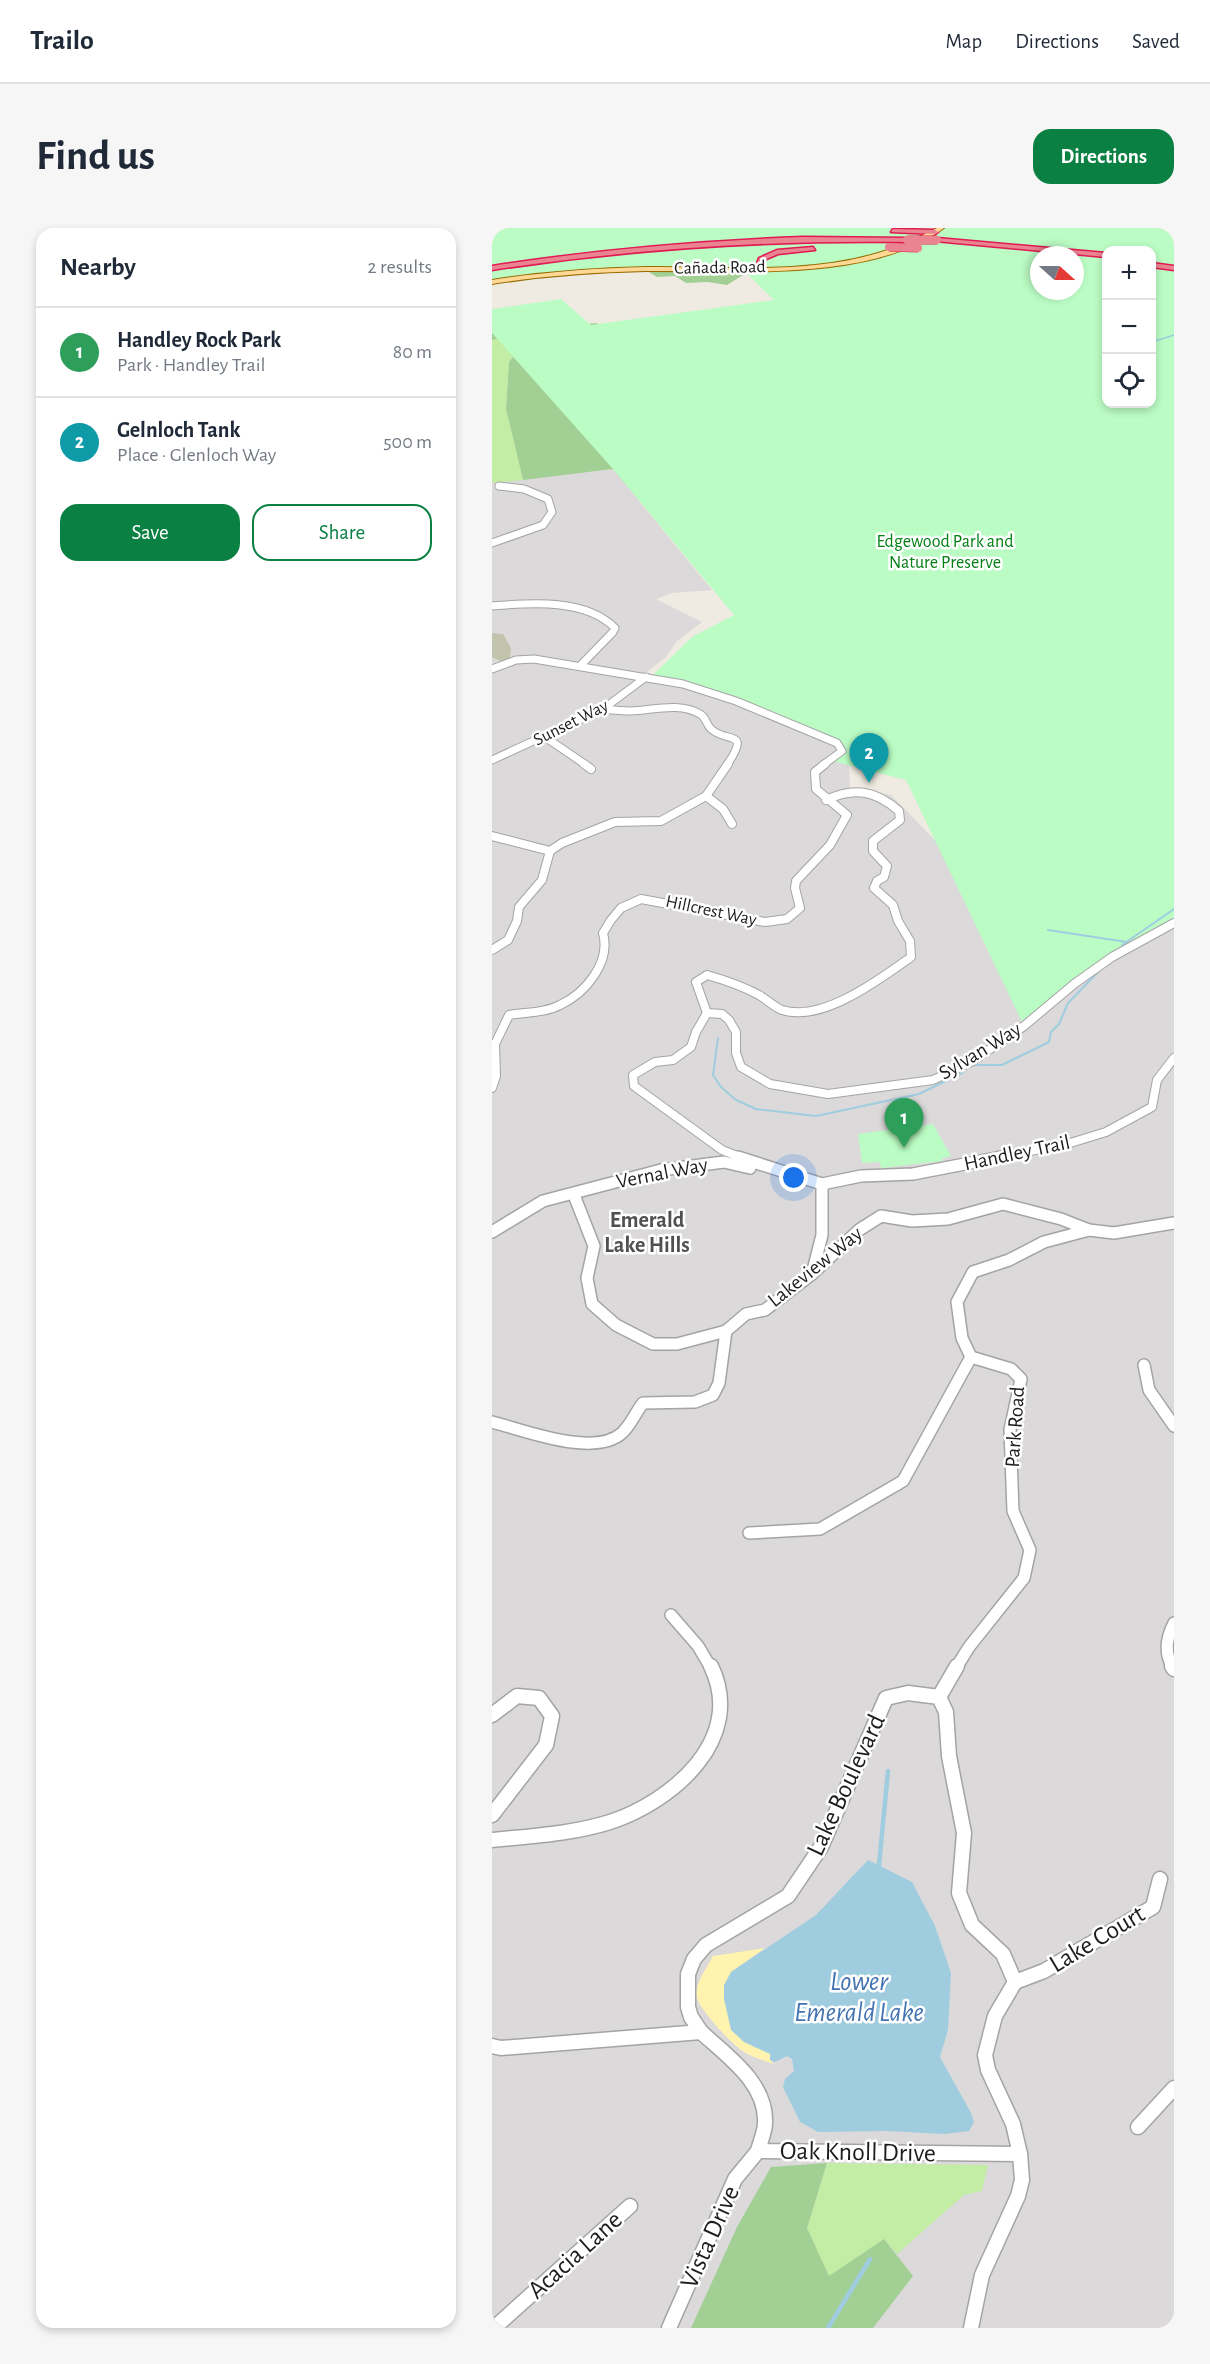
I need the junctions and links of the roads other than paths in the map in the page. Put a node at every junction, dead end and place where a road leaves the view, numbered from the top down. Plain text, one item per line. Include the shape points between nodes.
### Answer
1 (938, 230) edge
2 (868, 231) dead end
3 (882, 231) dead end
4 (893, 246) junction
5 (857, 248) dead end
6 (821, 249) dead end
7 (1030, 253) edge
8 (588, 254) junction
9 (1102, 255) edge
10 (1084, 258) edge
11 (1102, 260) edge
12 (1156, 260) edge
13 (1174, 262) edge
14 (1156, 266) edge
15 (759, 267) junction
16 (492, 268) edge
17 (1174, 268) edge
18 (492, 275) edge
19 (492, 282) edge
20 (499, 486) dead end
21 (492, 543) edge
22 (492, 606) edge
23 (580, 666) junction
24 (492, 669) edge
25 (646, 677) junction
26 (603, 709) junction
27 (545, 737) junction
28 (492, 760) edge
29 (591, 769) dead end
30 (706, 796) junction
31 (826, 800) junction
32 (732, 824) dead end
33 (492, 836) edge
34 (550, 851) junction
35 (1174, 923) edge
36 (492, 950) edge
37 (706, 1013) junction
38 (1174, 1058) edge
39 (492, 1088) edge
40 (795, 1174) junction
41 (822, 1184) junction
42 (574, 1195) junction
43 (1174, 1223) edge
44 (1089, 1230) junction
45 (492, 1232) edge
46 (812, 1274) junction
47 (726, 1330) junction
48 (971, 1357) junction
49 (1144, 1365) dead end
50 (492, 1422) edge
51 (1174, 1426) edge
52 (749, 1533) dead end
53 (671, 1615) dead end
54 (1174, 1623) edge
55 (1174, 1669) edge
56 (939, 1697) junction
57 (492, 1715) edge
58 (492, 1815) edge
59 (492, 1840) edge
60 (1160, 1879) dead end
61 (1015, 1982) junction
62 (701, 2032) junction
63 (492, 2046) edge
64 (1174, 2088) edge
65 (1138, 2127) dead end
66 (758, 2151) junction
67 (1020, 2154) junction
68 (630, 2206) dead end
69 (494, 2328) edge
70 (669, 2328) edge
71 (970, 2328) edge

1 - 3 highway
1 - 15 main road, Cañada Road via 904,248 869,258 821,265
2 - 8 highway via 757,235
4 - 5 highway
4 - 7 highway, bridge
4 - 18 highway via 683,250 591,259
6 - 15 highway via 771,253 761,259
8 - 9 highway, bridge via 771,240 937,240
8 - 16 highway
10 - 11 highway
12 - 13 highway
14 - 17 highway
15 - 19 main road, Cañada Road via 591,270
20 - 21 street via 522,488 548,500 552,512 543,525
22 - 23 street via 546,603 612,623 614,632
23 - 24 street, Hillcrest Way via 526,659
23 - 25 street, Hillcrest Way
25 - 26 street, Sunset Way
25 - 31 street, Hillcrest Way via 713,692 837,743 842,751 815,772 813,784
26 - 27 street, Sunset Way via 577,718
26 - 30 street via 685,707 703,715 711,729 734,738 737,750
27 - 28 street, Sunset Way
27 - 29 street
30 - 32 street via 723,808
30 - 34 street via 661,820 615,822
31 - 37 street via 847,791 861,793 892,804 899,811 900,820 873,841 873,851 887,866 884,877 874,888 893,905 910,941 911,957 815,1011 793,1013 707,975 696,982
31 - 39 street, Hillcrest Way via 842,807 847,815 830,845 796,880 800,908 795,914 781,921 765,922 681,903 636,898 607,925 603,933 604,960 577,995 560,1006 510,1016 501,1026
33 - 34 street
34 - 36 street via 542,880 519,907 508,940
35 - 37 street, Sylvan Way via 1112,957 971,1062 933,1080 828,1094 770,1084 741,1067 736,1032 729,1020 722,1014
37 - 40 street via 692,1047 673,1060 656,1062 633,1075 634,1086 722,1150
38 - 41 street, Handley Trail via 1157,1080 1152,1107 1106,1132 1067,1144 913,1174 861,1176
40 - 41 street, Vernal Way
40 - 42 street, Vernal Way via 781,1175 724,1162 705,1163 662,1170
41 - 46 street via 822,1235
42 - 45 street, Vernal Way via 543,1201
42 - 47 street, Lakeview Way via 594,1246 587,1278 592,1304 616,1325 653,1344 677,1344
43 - 44 street, Lakeview Way via 1114,1233
44 - 46 street, Lakeview Way via 1003,1204 948,1219 912,1221 881,1216 859,1230
44 - 48 street via 1044,1242 973,1272 957,1302 962,1338
46 - 47 street, Lakeview Way via 765,1310 746,1314
47 - 50 street via 719,1383 713,1395 695,1402 643,1403 621,1434 599,1443 568,1442
48 - 52 street via 903,1480 820,1529
48 - 56 street, Park Road via 1011,1369 1021,1379 1010,1430 1012,1511 1030,1550 1024,1578 969,1647
49 - 51 street via 1146,1385
53 - 59 street via 701,1649 717,1681 720,1698 718,1725 710,1749 696,1769 627,1816 574,1831
54 - 55 street via 1167,1634 1169,1662
56 - 61 street via 946,1712 949,1756 964,1833 959,1893 972,1925 1003,1954
56 - 62 street, Lake Boulevard via 908,1693 886,1698 821,1847 788,1896 706,1945 694,1959 688,1974 688,2007
57 - 58 street via 517,1696 539,1698 552,1716 546,1745
60 - 61 street, Lake Court via 1153,1907 1044,1971
61 - 67 street via 995,2016 985,2055 1013,2124
62 - 63 street
62 - 66 street, Oak Knoll Drive via 757,2089 765,2123
64 - 65 street
66 - 67 street, Oak Knoll Drive
66 - 70 street, Vista Drive via 735,2179
67 - 71 street via 1021,2188 982,2275
68 - 69 street, Acacia Lane

